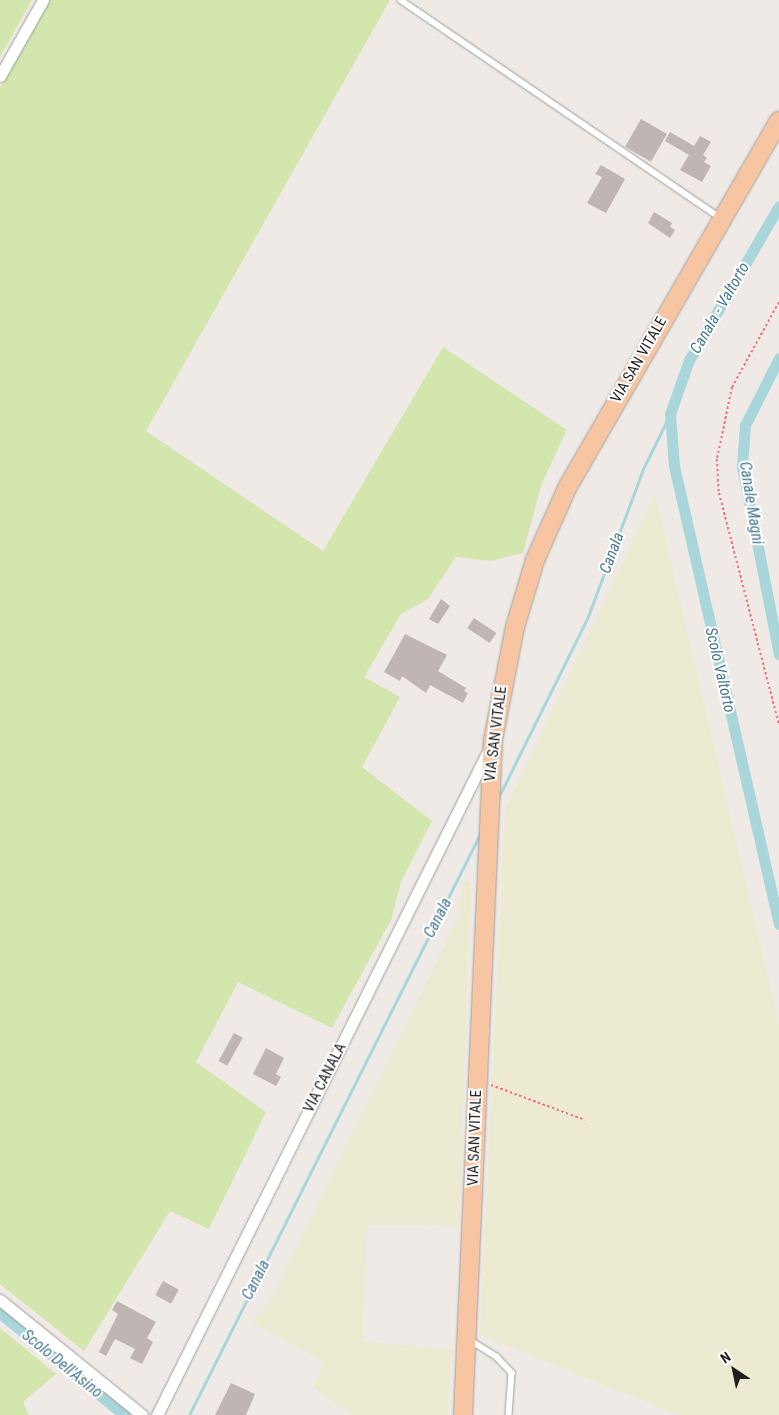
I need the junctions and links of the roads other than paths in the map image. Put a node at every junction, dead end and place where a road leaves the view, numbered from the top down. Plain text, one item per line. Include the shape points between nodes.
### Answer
1 (43, 0) edge
2 (402, 0) edge
3 (0, 76) edge
4 (779, 121) edge
5 (722, 219) junction
6 (493, 740) junction
7 (0, 1300) edge
8 (466, 1337) junction
9 (142, 1415) edge
10 (157, 1415) edge
11 (463, 1415) edge
12 (509, 1415) edge

1 - 3 street
2 - 5 lane
4 - 5 main road, VIA SAN VITALE
5 - 6 main road, VIA SAN VITALE via 612,406 549,524 515,627
6 - 8 main road, VIA SAN VITALE
6 - 10 street, VIA CANALA
7 - 9 street
8 - 11 main road, VIA SAN VITALE
8 - 12 lane via 498,1356 512,1373

